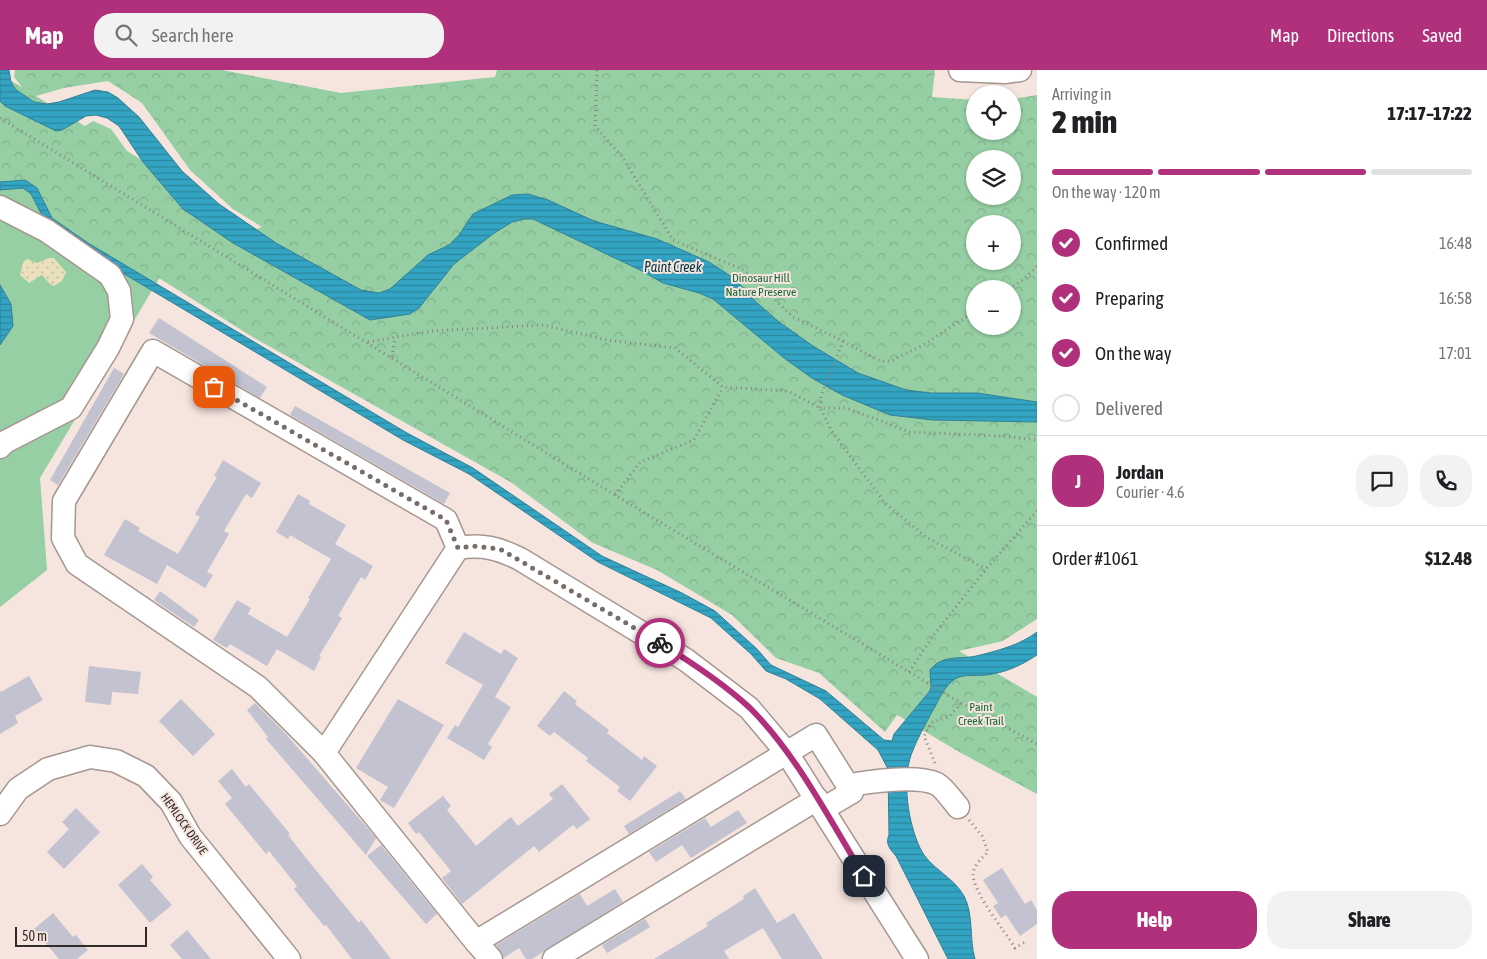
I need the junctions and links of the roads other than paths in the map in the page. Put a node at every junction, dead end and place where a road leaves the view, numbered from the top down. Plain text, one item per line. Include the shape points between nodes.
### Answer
1 (960, 70) edge
2 (1020, 70) edge
3 (0, 207) edge
4 (0, 447) edge
5 (458, 548) junction
6 (324, 753) junction
7 (787, 753) junction
8 (848, 786) junction
9 (820, 804) junction
10 (958, 806) road end
11 (0, 814) edge
12 (476, 942) junction
13 (290, 959) edge
14 (491, 959) edge
15 (554, 959) edge
16 (916, 959) edge

1 - 2 street
3 - 4 street via 47,231 110,275 119,291 122,319 71,408
5 - 6 street
5 - 6 street via 446,520 153,351 64,501 63,538 77,564 258,687
5 - 7 street via 500,549 686,660 749,708
6 - 12 street
7 - 8 street via 816,735
7 - 9 street
7 - 12 street
8 - 9 street via 852,792
8 - 10 street via 871,781 928,783
9 - 15 street
9 - 16 street
11 - 13 street, HEMLOCK DRIVE via 18,789 48,769 90,757 116,761 146,776 171,802 190,836
12 - 14 street

